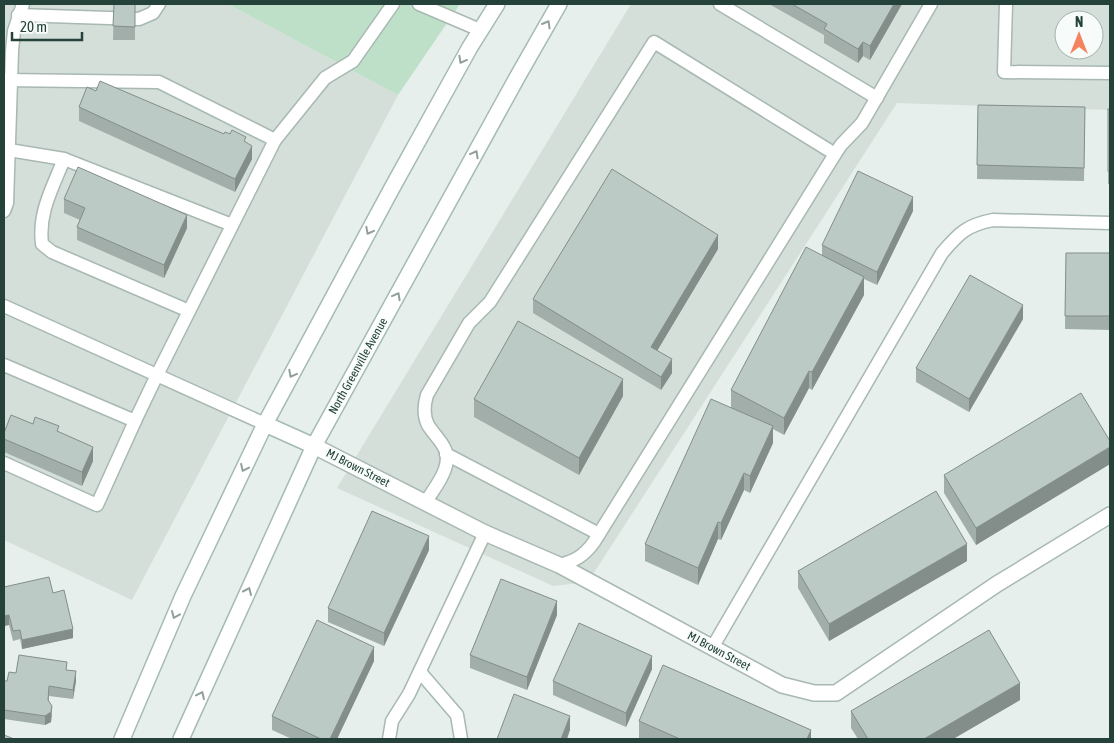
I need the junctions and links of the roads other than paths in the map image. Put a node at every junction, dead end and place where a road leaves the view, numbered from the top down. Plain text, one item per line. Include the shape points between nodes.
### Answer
1 (159, 4) edge
2 (394, 4) edge
3 (419, 4) edge
4 (497, 4) edge
5 (559, 4) edge
6 (720, 4) edge
7 (930, 4) edge
8 (1006, 4) edge
9 (20, 10) edge
10 (480, 30) junction
11 (1110, 73) edge
12 (7, 80) edge
13 (877, 98) junction
14 (275, 140) junction
15 (9, 150) junction
16 (835, 154) junction
17 (64, 159) junction
18 (4, 211) edge
19 (1110, 223) edge
20 (232, 225) junction
21 (4, 306) edge
22 (189, 311) junction
23 (4, 365) edge
24 (157, 374) junction
25 (135, 421) junction
26 (265, 424) junction
27 (314, 446) junction
28 (446, 454) junction
29 (4, 464) edge
30 (425, 503) junction
31 (1110, 515) edge
32 (486, 533) junction
33 (599, 534) junction
34 (559, 565) junction
35 (712, 648) junction
36 (420, 672) junction
37 (122, 739) edge
38 (181, 739) edge
39 (389, 739) edge
40 (461, 739) edge

1 - 9 lane via 153,13 139,19
2 - 14 lane via 353,61 325,78
3 - 10 lane
4 - 10 main road
27 -> 5 main road, North Greenville Avenue
6 - 13 lane
7 - 13 lane
8 - 11 lane via 1004,72
9 - 12 lane
10 -> 26 main road
12 - 14 lane via 159,82
12 - 15 lane
13 - 16 lane via 862,123
14 - 20 lane
15 - 17 lane
15 - 18 lane
16 - 28 lane via 654,42 490,302 469,323 427,395 424,416 428,426 442,441
16 - 33 lane
17 - 20 lane
17 - 22 lane via 42,214 42,244 52,252
19 - 35 lane via 994,220 976,223 957,235 942,253
20 - 22 lane
21 - 24 lane
22 - 24 lane
23 - 25 lane
24 - 25 lane
24 - 26 lane
25 - 29 lane via 97,505
26 - 27 main road, MJ Brown Street
26 -> 37 main road via 183,596
27 - 30 main road, MJ Brown Street
38 -> 27 main road, North Greenville Avenue
28 - 30 lane via 446,468
28 - 33 lane
30 - 32 main road, MJ Brown Street
31 - 35 main road, MJ Brown Street via 997,584 836,694 814,693 782,685
32 - 34 main road, MJ Brown Street
32 - 36 lane
33 - 34 lane via 586,554 573,562
34 - 35 main road, MJ Brown Street
36 - 39 lane via 392,721
36 - 40 lane via 457,715

